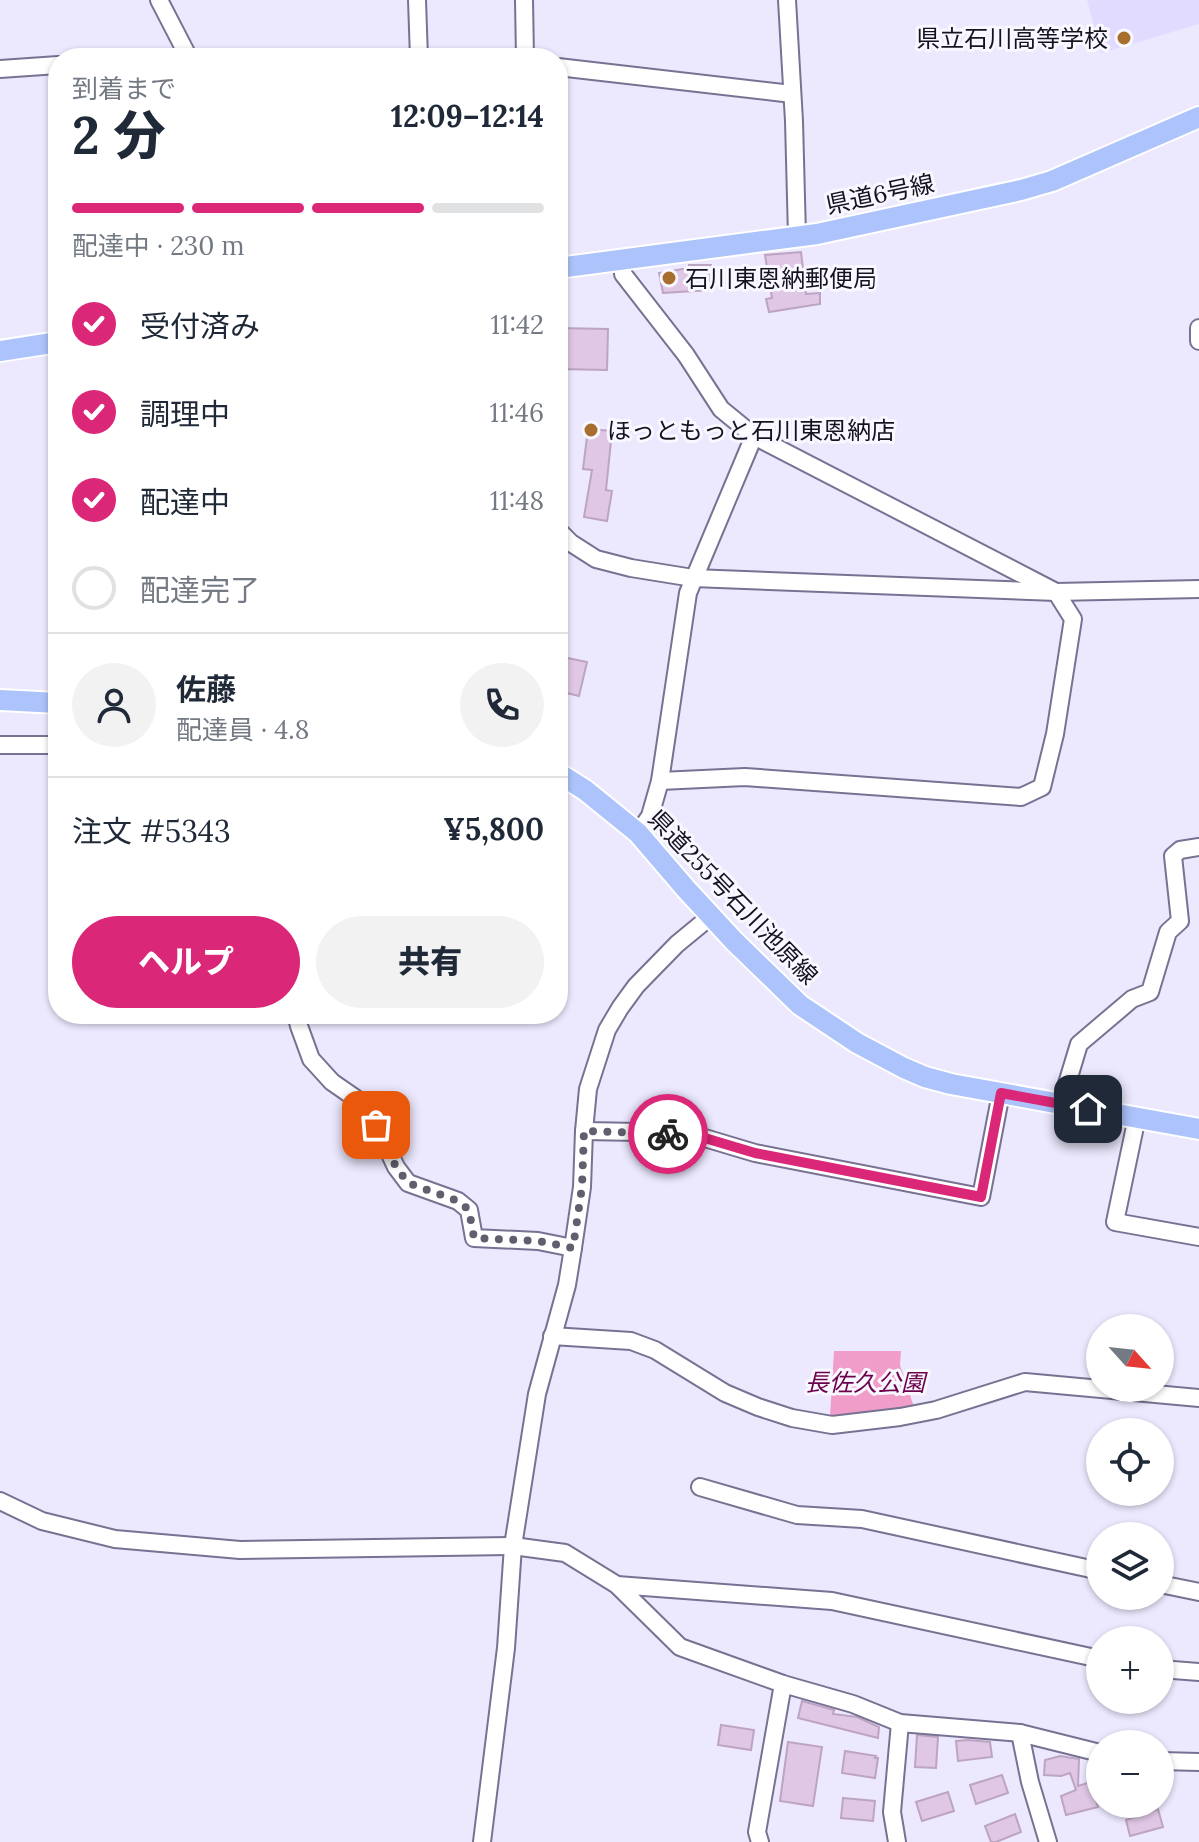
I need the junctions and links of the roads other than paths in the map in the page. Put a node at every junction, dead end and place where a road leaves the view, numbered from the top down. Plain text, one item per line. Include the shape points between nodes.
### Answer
1 (159, 0) edge
2 (417, 0) edge
3 (524, 0) edge
4 (787, 0) edge
5 (184, 48) edge
6 (419, 48) edge
7 (525, 48) edge
8 (48, 66) edge
9 (568, 68) edge
10 (0, 69) edge
11 (792, 94) junction
12 (1199, 117) edge
13 (797, 236) junction
14 (623, 259) junction
15 (568, 267) edge
16 (1199, 328) edge
17 (1199, 341) edge
18 (48, 344) edge
19 (0, 351) edge
20 (754, 436) junction
21 (568, 540) edge
22 (693, 578) junction
23 (1199, 589) edge
24 (1056, 592) junction
25 (0, 700) edge
26 (48, 702) edge
27 (0, 745) edge
28 (48, 745) edge
29 (568, 779) edge
30 (660, 781) junction
31 (638, 833) junction
32 (1199, 847) edge
33 (711, 916) junction
34 (298, 1024) edge
35 (1001, 1093) junction
36 (1064, 1105) junction
37 (1137, 1117) junction
38 (1199, 1129) edge
39 (584, 1131) junction
40 (1199, 1237) edge
41 (573, 1248) junction
42 (552, 1336) junction
43 (1199, 1398) edge
44 (700, 1487) dead end
45 (0, 1501) edge
46 (513, 1546) junction
47 (1086, 1568) edge
48 (617, 1585) junction
49 (1174, 1587) edge
50 (1199, 1592) edge
51 (1086, 1656) edge
52 (1174, 1670) edge
53 (1199, 1672) edge
54 (783, 1684) junction
55 (900, 1723) junction
56 (1020, 1733) junction
57 (1086, 1750) edge
58 (1174, 1761) edge
59 (1199, 1762) edge
60 (482, 1842) edge
61 (760, 1842) edge
62 (897, 1842) edge
63 (1048, 1842) edge

1 - 5 street
2 - 6 street
3 - 7 street
4 - 11 street
8 - 10 street
9 - 11 street
11 - 13 street
12 - 13 main road, 県道6号線 via 1052,181
13 - 14 main road, 県道6号線
14 - 15 main road, 県道6号線
14 - 20 street via 623,274 721,409
16 - 17 street
18 - 19 main road
20 - 22 street
20 - 24 street
21 - 22 street via 596,559
22 - 24 street
22 - 30 street
23 - 24 street
24 - 30 street via 1073,619 1042,787 1021,797 745,777
25 - 26 main road
27 - 28 street
29 - 31 main road, 県道255号石川池原線
30 - 31 street via 650,816
31 - 33 main road, 県道255号石川池原線
32 - 36 street via 1173,856 1180,921 1168,932 1150,992 1132,999 1079,1044
33 - 35 main road, 県道255号石川池原線 via 800,1005 857,1043 925,1077
33 - 39 street via 636,986 607,1030 588,1089
34 - 41 street via 311,1059 332,1082 368,1107 408,1183 469,1210 474,1238
35 - 36 main road, 県道255号石川池原線
35 - 39 street via 981,1197 755,1153 698,1136
36 - 37 main road, 県道255号石川池原線
37 - 38 main road, 県道255号石川池原線
37 - 40 street via 1115,1222
39 - 41 street
41 - 42 street
42 - 43 street via 631,1341 758,1407 832,1425 936,1410 1025,1382
42 - 46 street via 537,1394
44 - 47 street via 797,1515 862,1519
45 - 46 street via 42,1521 115,1539 240,1550
46 - 48 street via 565,1553
46 - 60 street
48 - 51 street via 832,1601
48 - 54 street via 680,1647
49 - 50 street
52 - 53 street
54 - 55 street
54 - 61 street via 757,1832
55 - 56 street
55 - 62 street via 892,1812
56 - 57 street
56 - 63 street
58 - 59 street

